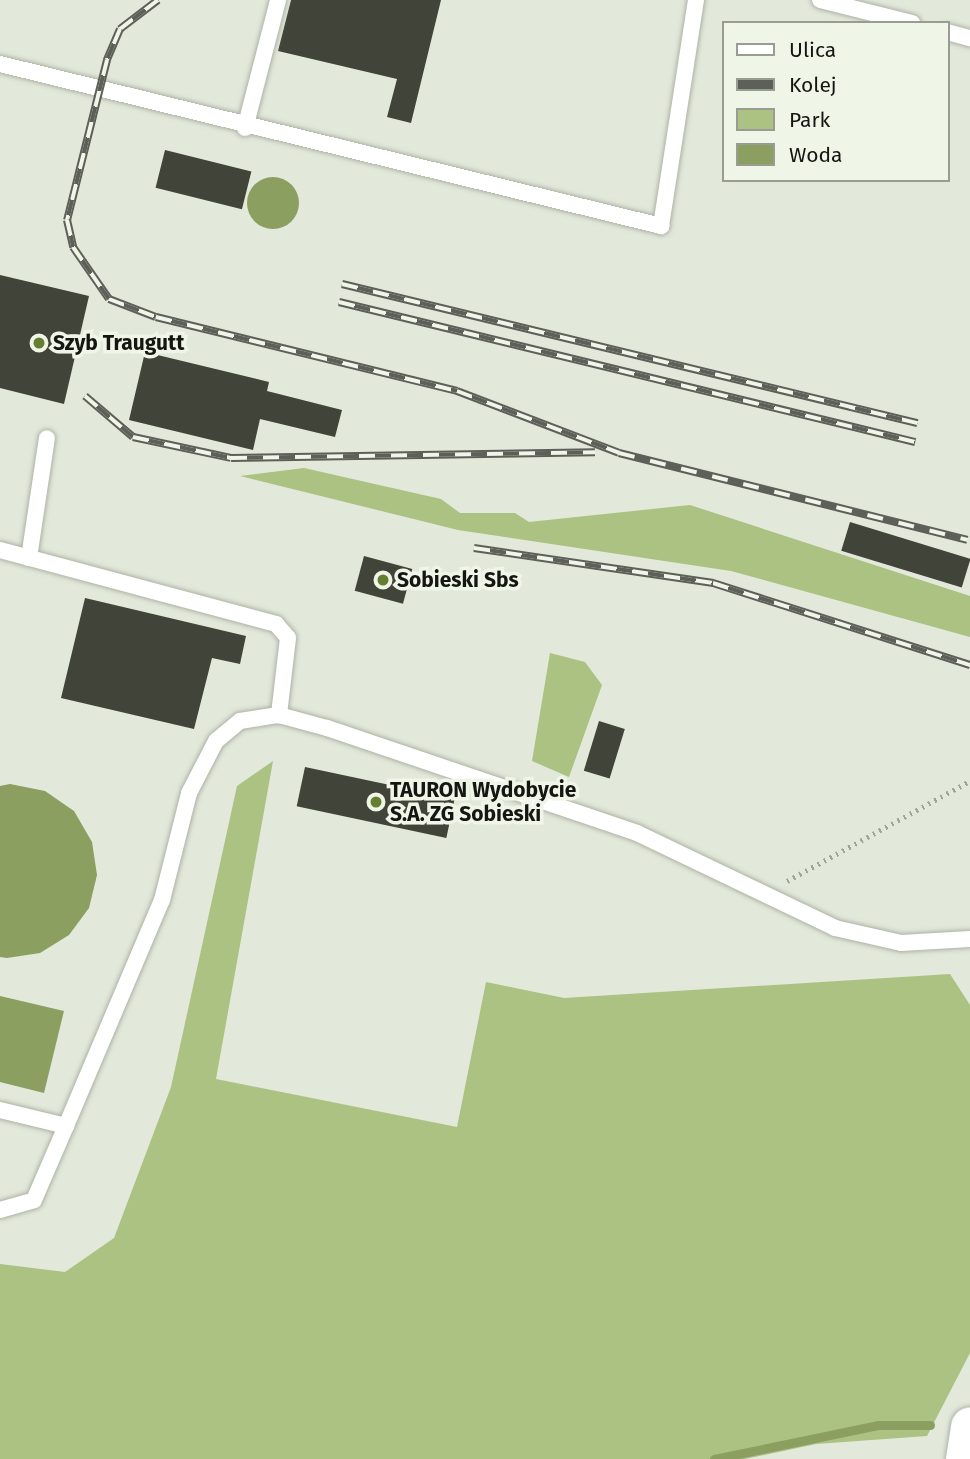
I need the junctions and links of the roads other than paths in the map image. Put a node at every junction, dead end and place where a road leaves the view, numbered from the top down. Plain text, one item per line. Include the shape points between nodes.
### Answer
1 (278, 0) edge
2 (696, 0) edge
3 (820, 0) edge
4 (904, 21) edge
5 (949, 33) edge
6 (970, 38) edge
7 (0, 64) edge
8 (245, 128) junction
9 (47, 438) dead end
10 (0, 550) edge
11 (29, 558) junction
12 (279, 715) junction
13 (970, 939) edge
14 (0, 1111) edge
15 (66, 1126) junction
16 (0, 1210) edge
17 (970, 1426) edge
18 (965, 1459) edge

1 - 8 lane
2 - 8 lane via 661,226
3 - 4 lane
5 - 6 lane
7 - 8 lane
9 - 11 lane
10 - 11 lane
11 - 12 lane via 276,624 288,638
12 - 13 lane via 637,833 835,928 888,940
12 - 15 lane via 240,721 216,741 194,783 162,900
14 - 15 lane
15 - 16 lane via 34,1200
17 - 18 street

